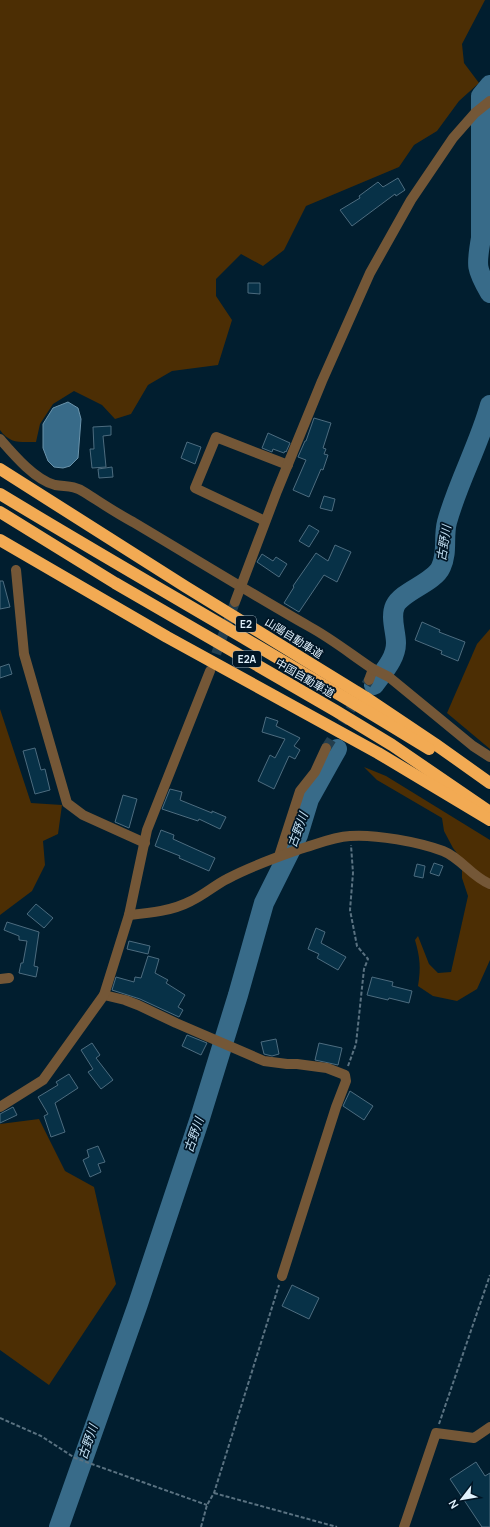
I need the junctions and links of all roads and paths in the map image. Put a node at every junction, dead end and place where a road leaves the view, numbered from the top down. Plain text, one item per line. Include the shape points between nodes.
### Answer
1 (487, 103) edge
2 (0, 439) edge
3 (288, 465) junction
4 (0, 469) edge
5 (0, 494) edge
6 (0, 512) edge
7 (265, 521) junction
8 (0, 540) edge
9 (16, 570) dead end
10 (241, 586) junction
11 (235, 602) tunnel mouth
12 (373, 669) junction
13 (210, 671) tunnel mouth
14 (369, 680) tunnel mouth
15 (326, 748) tunnel mouth
16 (490, 758) edge
17 (490, 783) edge
18 (490, 790) edge
19 (490, 812) edge
20 (490, 820) edge
21 (350, 836) junction
22 (145, 843) junction
23 (279, 856) junction
24 (490, 884) edge
25 (129, 914) junction
26 (104, 996) junction
27 (345, 1075) junction
28 (0, 1107) edge
29 (282, 1276) joint
30 (490, 1276) edge
31 (0, 1418) edge
32 (490, 1427) edge
33 (436, 1433) junction
34 (214, 1493) junction
35 (207, 1505) junction
36 (201, 1527) edge
37 (337, 1527) edge
38 (404, 1527) edge

1 - 3 street via 475,112 453,138 411,200 370,273
2 - 10 street via 18,461 43,479 54,485 82,490
3 - 7 street
3 - 7 street via 216,437 195,488
4 - 17 highway, 山陽自動車道 / E2 via 364,697
5 - 18 highway, 中国自動車道 / E2A via 358,705
6 - 19 highway, 中国自動車道 / E2A via 115,583 336,711 410,757
7 - 10 street
8 - 20 highway via 167,637 378,753
9 - 22 street via 24,654 67,803 83,816
10 - 11 street
10 - 12 street via 310,627
12 - 14 street
12 - 16 street via 389,677
13 - 22 street via 147,830
15 - 23 street via 315,772 300,790
21 - 23 street via 327,840
21 - 24 street via 380,836 443,851
21 - 27 path via 353,873 350,910 357,946 368,959 364,969 356,1044
22 - 25 street
23 - 25 street via 226,879 190,902 160,912
25 - 26 street
26 - 27 street via 138,1005 264,1061 327,1068
26 - 28 street via 43,1080
27 - 29 street via 346,1081
29 - 34 path
30 - 33 path
31 - 35 path via 41,1436 75,1458
32 - 33 street via 474,1438
33 - 38 street
34 - 35 path
34 - 37 path
35 - 36 path

